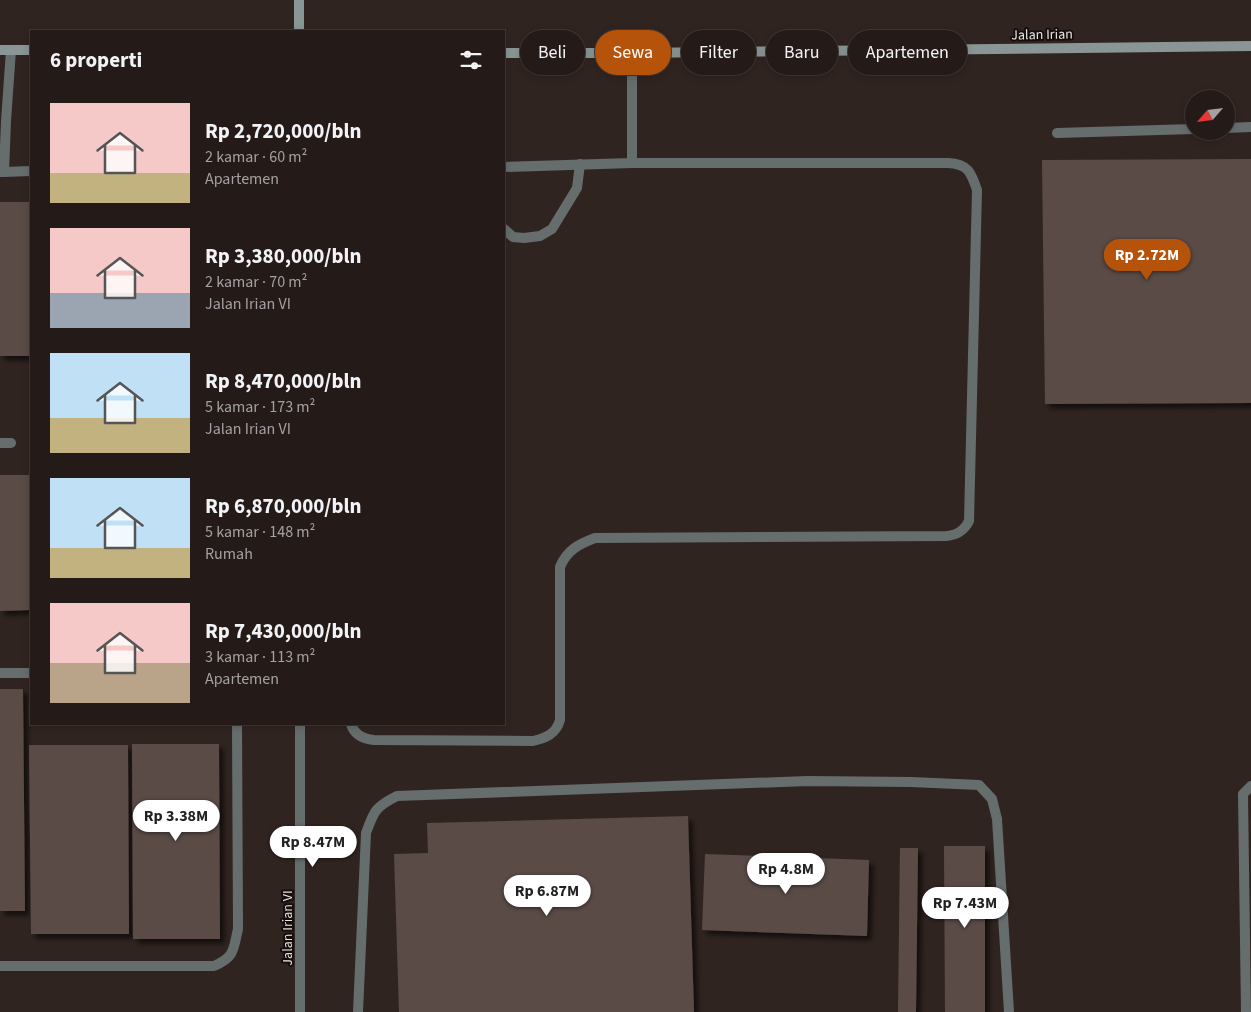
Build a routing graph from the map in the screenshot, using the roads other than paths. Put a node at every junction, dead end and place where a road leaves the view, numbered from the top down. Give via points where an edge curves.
1 (299, 0) edge
2 (299, 30) edge
3 (1251, 46) edge
4 (0, 50) edge
5 (11, 50) junction
6 (30, 50) edge
7 (505, 53) edge
8 (595, 53) edge
9 (671, 53) edge
10 (632, 75) edge
11 (1251, 127) edge
12 (1235, 128) edge
13 (1185, 129) edge
14 (1057, 134) dead end
15 (632, 163) junction
16 (580, 164) junction
17 (505, 167) edge
18 (30, 171) edge
19 (2, 172) edge
20 (505, 230) edge
21 (0, 672) edge
22 (30, 673) edge
23 (237, 725) edge
24 (300, 725) edge
25 (352, 725) edge
26 (1251, 786) edge
27 (0, 966) edge
28 (300, 1012) edge
29 (358, 1012) edge
30 (1009, 1012) edge
31 (1246, 1012) edge

1 - 2 street
3 - 9 street, Jalan Irian
4 - 5 street
5 - 6 street
5 - 19 street
7 - 8 street, Jalan Irian
10 - 15 street
11 - 12 street
13 - 14 street
15 - 16 street
15 - 25 street via 948,163 965,167 977,190 969,521 959,532 946,536 595,538 571,550 560,567 560,720 551,735 533,741 374,740 356,733
16 - 17 street
16 - 20 street via 577,188 552,229 540,236 524,238 513,237
18 - 19 street
21 - 22 street
23 - 27 street via 238,929 232,954 226,961 214,966
24 - 28 street, Jalan Irian VI
26 - 31 street via 1243,794
29 - 30 street via 366,833 374,811 397,796 866,781 979,785 992,800 1000,849

